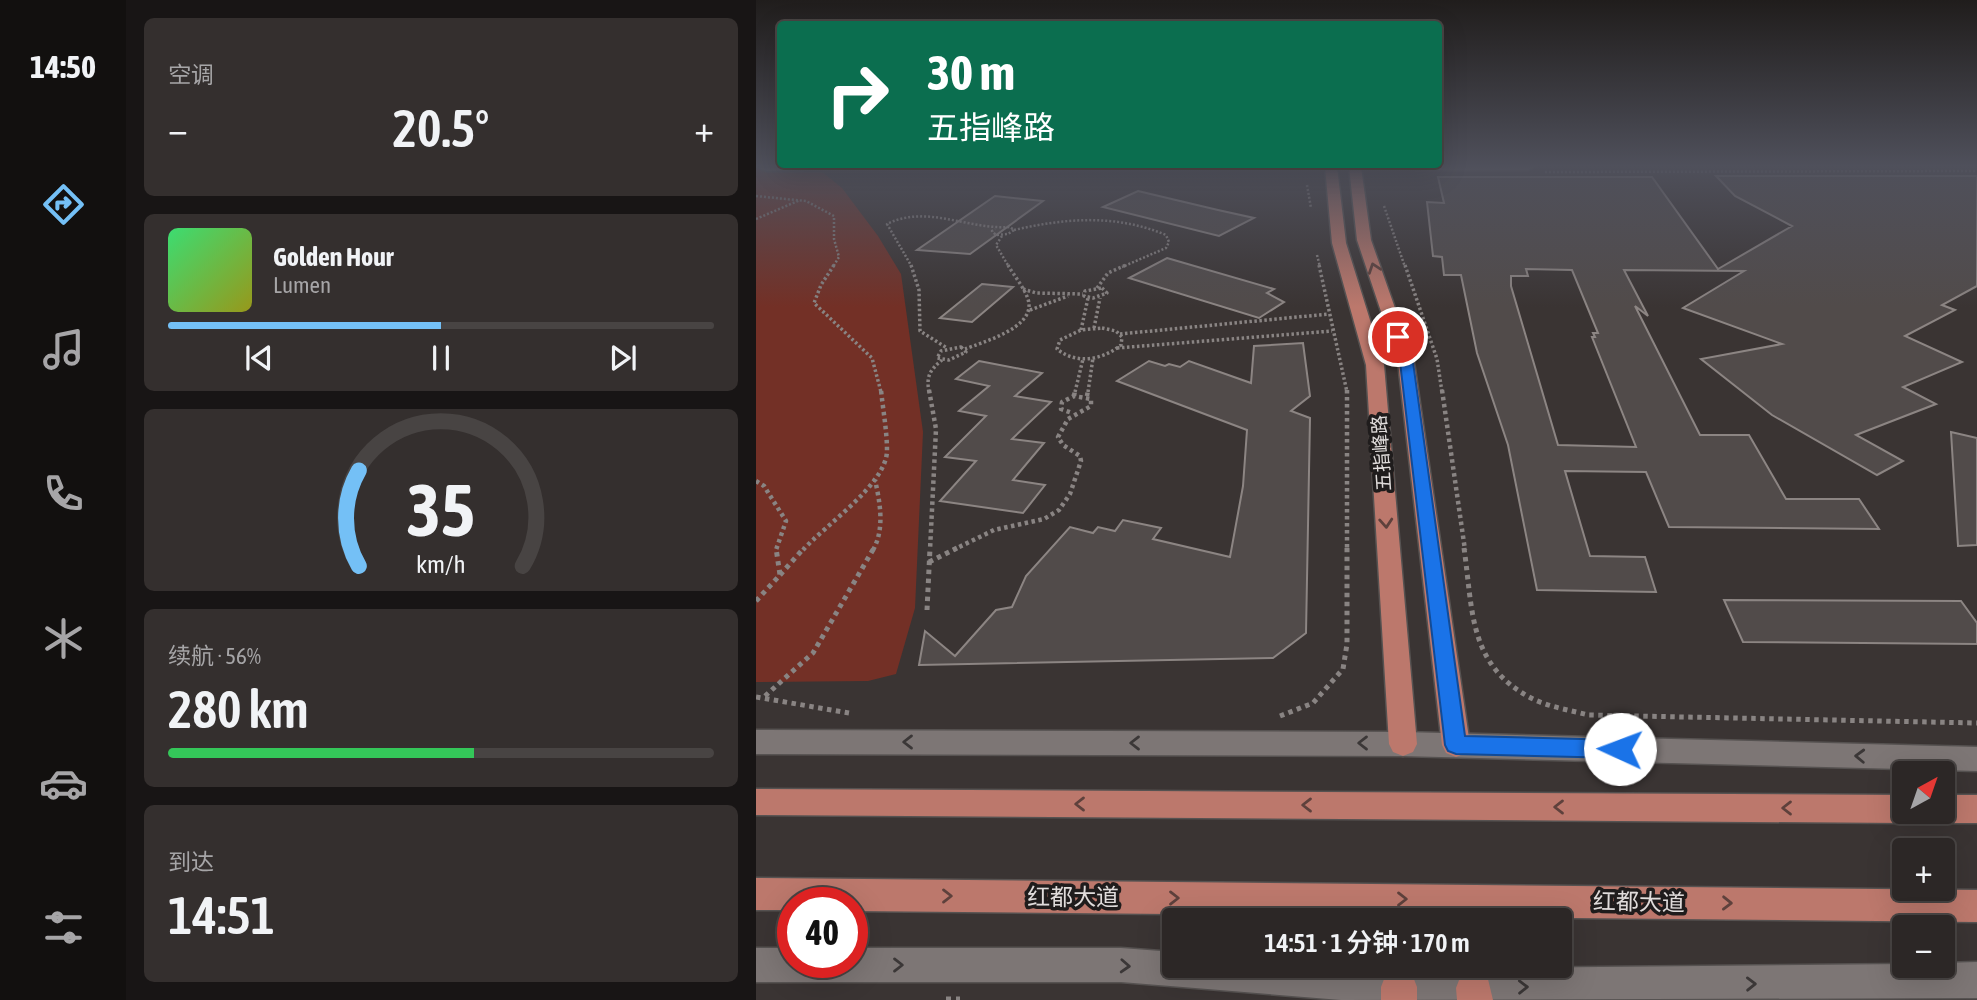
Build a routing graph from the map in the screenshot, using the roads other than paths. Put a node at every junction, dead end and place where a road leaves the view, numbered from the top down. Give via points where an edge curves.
1 (1336, 214) edge
2 (1361, 214) edge
3 (758, 742) edge
4 (1403, 744) junction
5 (1456, 745) junction
6 (1977, 759) edge
7 (756, 802) edge
8 (1892, 809) edge
9 (1955, 809) edge
10 (1977, 809) edge
11 (756, 894) edge
12 (1977, 906) edge
13 (756, 965) edge
14 (1977, 980) edge
15 (1399, 994) edge
16 (1475, 994) edge

1 -> 4 main road, 五指峰路 via 1339,243 1374,365
5 -> 2 main road, 五指峰路 via 1406,362 1364,240
4 -> 3 street
4 - 5 street
6 -> 5 street
8 -> 7 main road
9 - 10 main road
11 -> 12 main road, 红都大道
13 -> 15 street via 1121,965
16 -> 14 street
15 - 16 street

